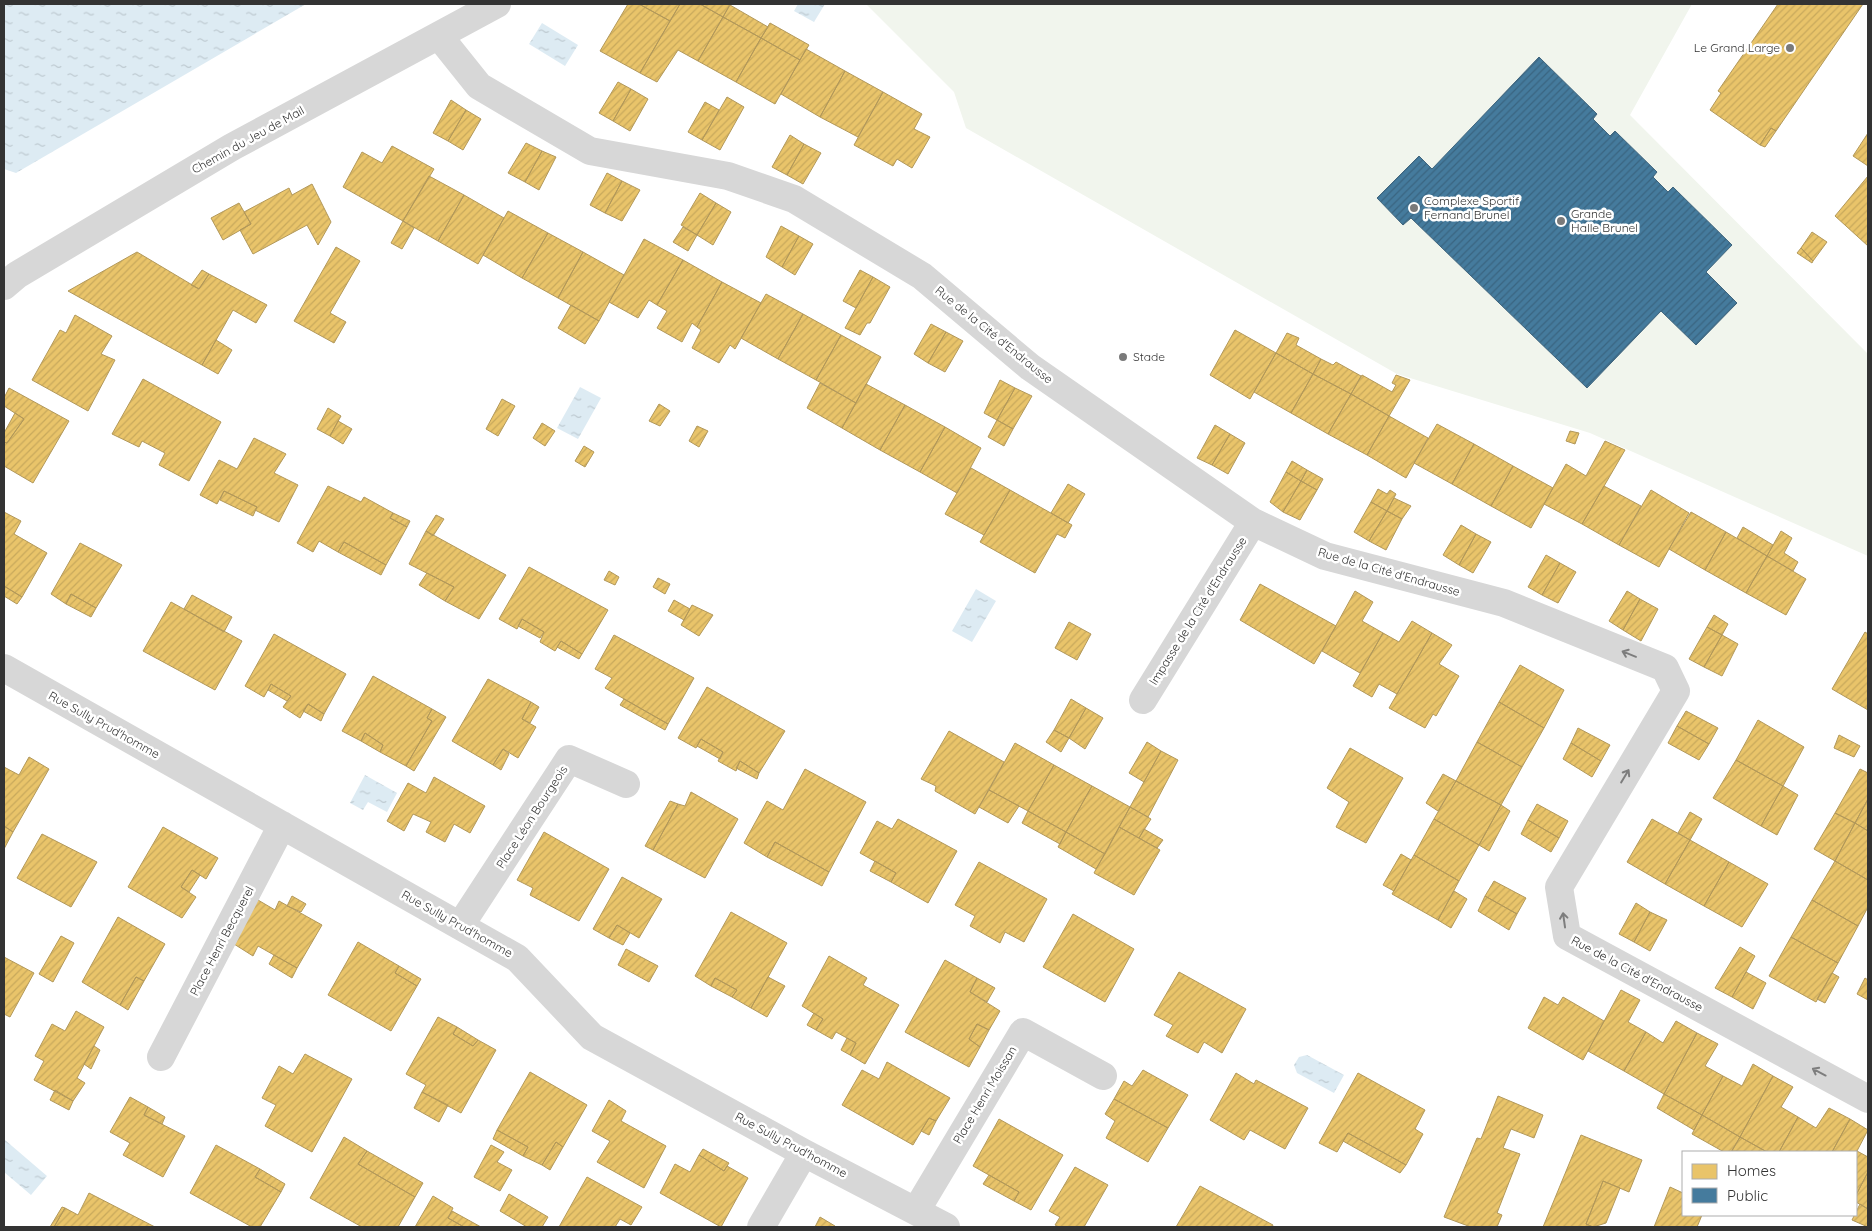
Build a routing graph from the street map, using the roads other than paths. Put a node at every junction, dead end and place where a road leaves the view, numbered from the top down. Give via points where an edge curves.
1 (497, 4) edge
2 (439, 36) junction
3 (4, 286) edge
4 (1253, 522) junction
5 (4, 668) edge
6 (1143, 700) dead end
7 (626, 784) dead end
8 (282, 825) junction
9 (460, 926) junction
10 (161, 1057) dead end
11 (1103, 1076) dead end
12 (1866, 1093) edge
13 (804, 1153) junction
14 (916, 1211) junction
15 (761, 1227) edge
16 (946, 1227) edge

1 - 2 street, Chemin du Jeu de Mail
2 - 3 street, Chemin du Jeu de Mail via 232,147
2 - 4 street, Rue de la Cité d'Endrausse via 479,86 590,151 728,176 794,199 922,276 1030,366
4 - 6 street, Impasse de la Cité d'Endrausse
12 -> 4 street, Rue de la Cité d'Endrausse via 1567,936 1559,887 1676,691 1665,668 1504,603 1325,556
5 - 8 street, Rue Sully Prud'homme
7 - 9 street, Place Léon Bourgeois via 570,759
8 - 9 street, Rue Sully Prud'homme
8 - 10 street, Place Henri Becquerel
9 - 13 street, Rue Sully Prud'homme via 517,958 592,1037
11 - 14 street, Place Henri Moissan via 1022,1032
13 - 14 street, Rue Sully Prud'homme
13 - 15 street
14 - 16 street, Rue Sully Prud'homme

